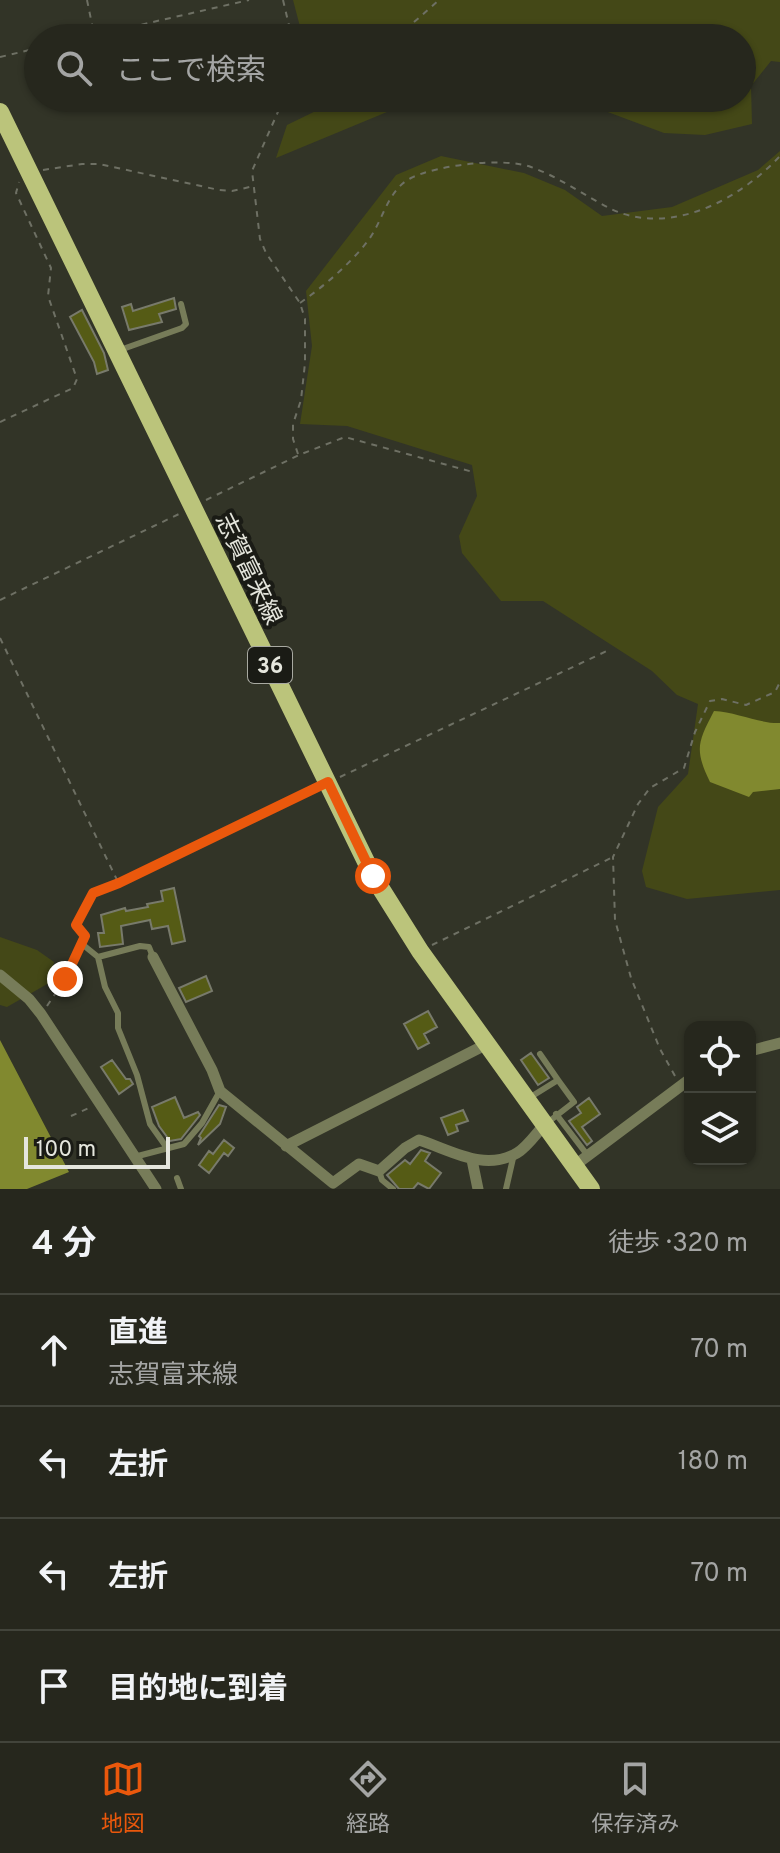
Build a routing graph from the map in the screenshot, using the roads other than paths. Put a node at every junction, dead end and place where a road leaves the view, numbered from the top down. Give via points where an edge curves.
1 (0, 112) edge
2 (181, 304) dead end
3 (118, 350) junction
4 (82, 944) road end
5 (98, 957) junction
6 (153, 957) joint
7 (0, 975) edge
8 (780, 1043) edge
9 (487, 1044) junction
10 (756, 1049) edge
11 (540, 1054) dead end
12 (558, 1080) junction
13 (684, 1082) edge
14 (220, 1091) junction
15 (526, 1099) junction
16 (550, 1120) junction
17 (286, 1146) junction
18 (167, 1148) junction
19 (514, 1154) junction
20 (134, 1157) junction
21 (580, 1159) junction
22 (472, 1160) junction
23 (379, 1171) junction
24 (177, 1178) dead end
25 (156, 1189) edge
26 (181, 1189) edge
27 (393, 1189) edge
28 (478, 1189) edge
29 (506, 1189) edge
30 (591, 1189) edge

1 - 3 main road, 志賀富来線 / 36
2 - 3 lane via 186,324 182,328
3 - 9 main road, 志賀富来線 / 36 via 373,876
4 - 5 lane
5 - 6 lane via 140,946 149,947
5 - 18 lane via 150,1124
6 - 14 street
7 - 20 street via 41,1014
8 - 10 street
9 - 15 main road, 志賀富来線 / 36
9 - 17 street
11 - 12 lane
12 - 15 lane
12 - 16 lane via 574,1102
13 - 21 street
14 - 17 street
14 - 18 lane via 184,1144
15 - 16 main road, 志賀富来線 / 36
16 - 19 street
16 - 21 main road, 志賀富来線 / 36
17 - 23 street via 333,1183 359,1164
18 - 20 lane
19 - 22 street
19 - 29 lane
20 - 25 street
21 - 30 main road, 志賀富来線 / 36
22 - 23 street via 419,1140
22 - 28 street
23 - 27 lane
24 - 26 lane

